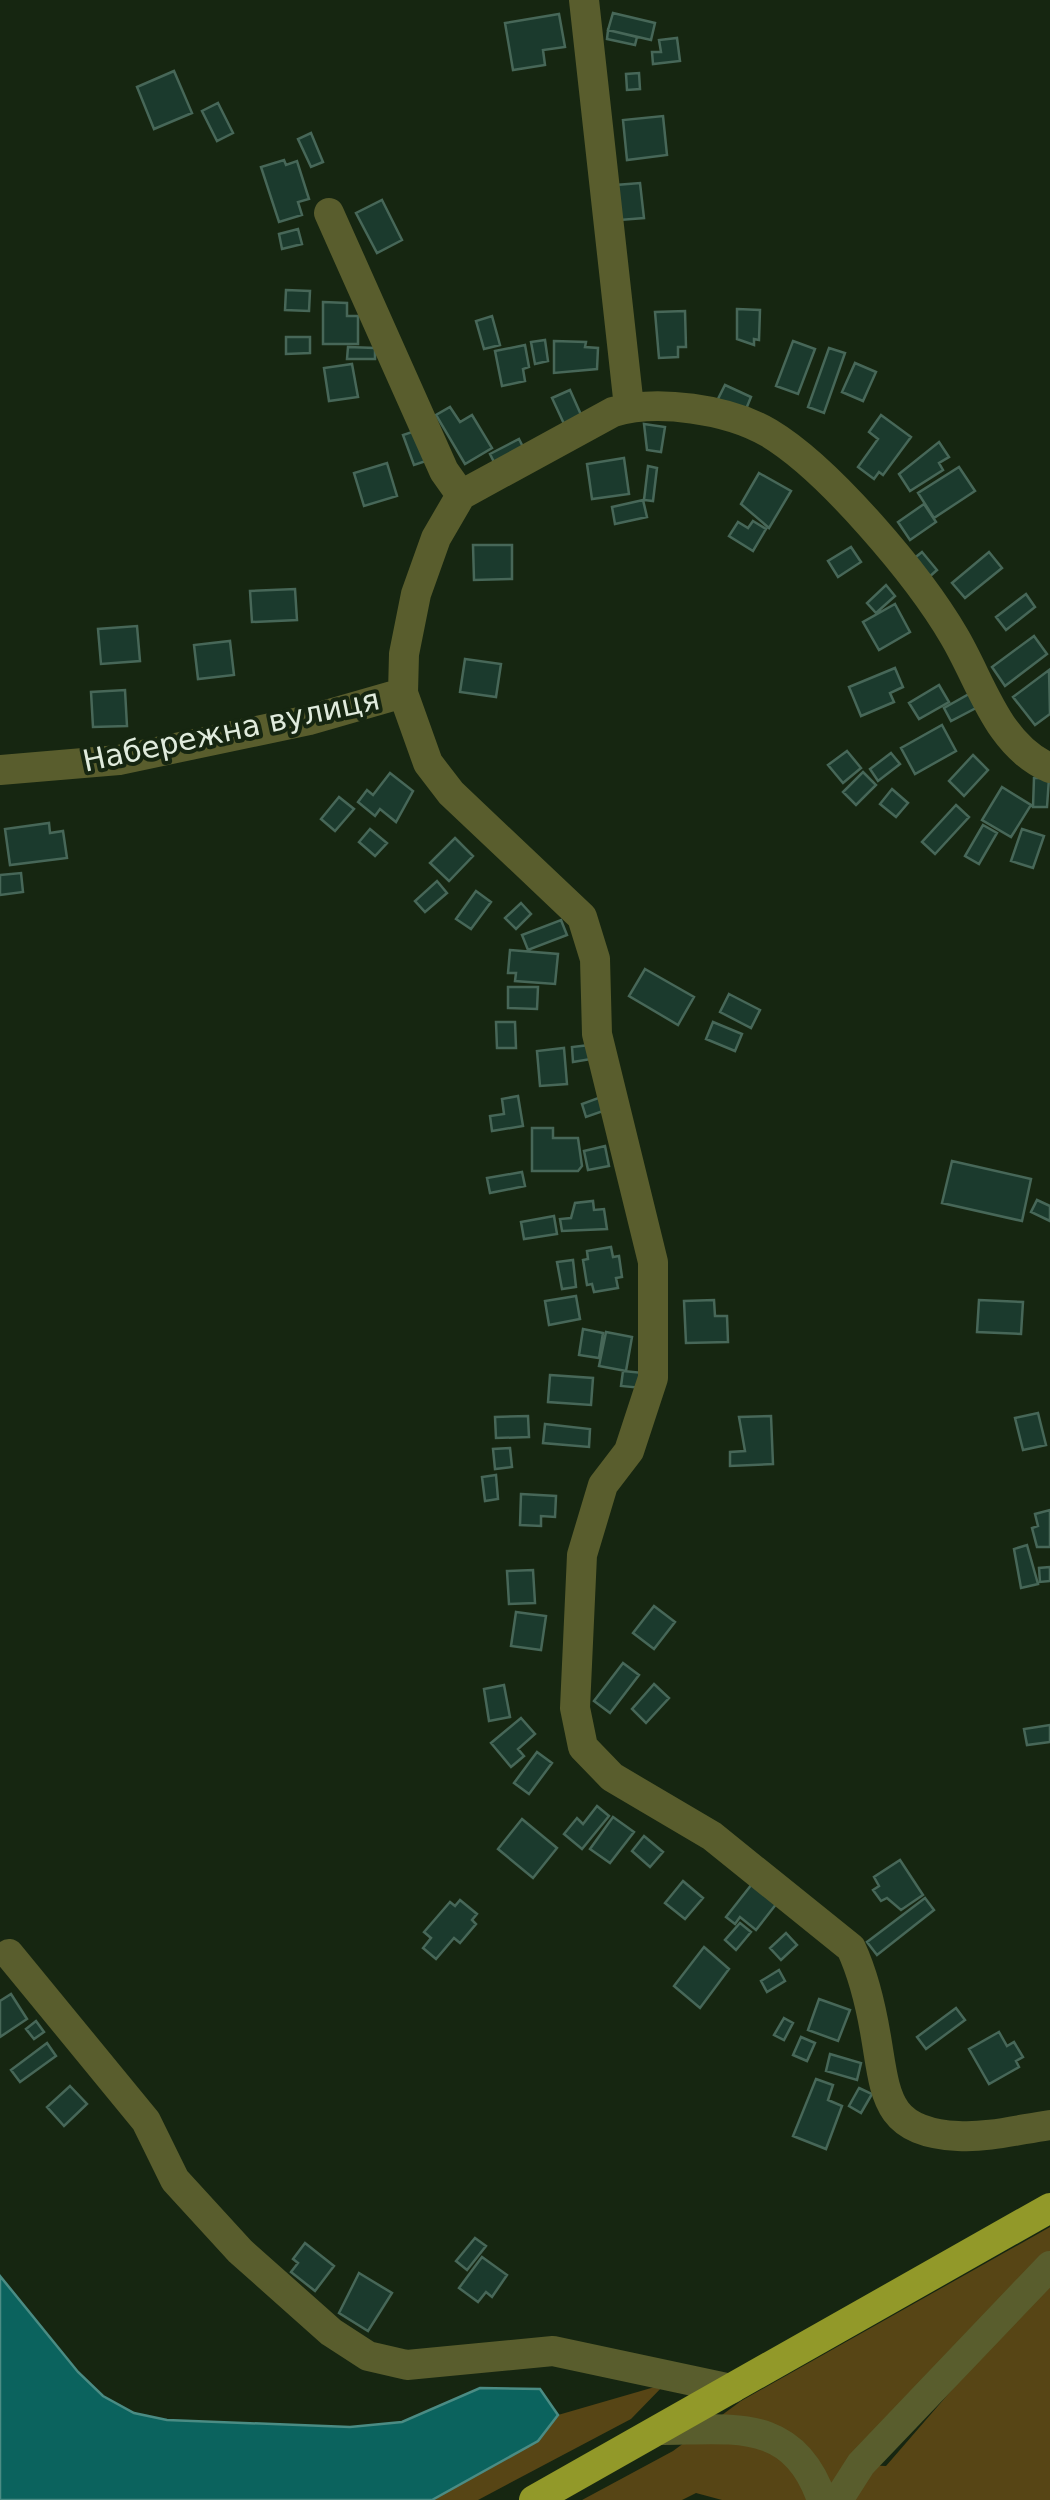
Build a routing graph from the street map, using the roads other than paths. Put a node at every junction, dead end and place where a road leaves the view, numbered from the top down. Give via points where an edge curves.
1 (584, 0) edge
2 (329, 213) dead end
3 (630, 407) junction
4 (461, 495) junction
5 (402, 693) junction
6 (1050, 768) edge
7 (0, 770) edge
8 (9, 1954) dead end
9 (1050, 2125) edge
10 (1050, 2208) edge
11 (1050, 2266) edge
12 (731, 2389) junction
13 (658, 2430) junction
14 (534, 2500) edge
15 (822, 2500) edge
16 (838, 2500) edge

1 - 3 street
2 - 4 street via 444,471
3 - 4 street via 573,431
3 - 6 street via 719,414 768,432 820,475 916,580 1012,743
4 - 5 street via 416,594
5 - 7 street, Набережна вулиця via 310,720 119,760
5 - 9 street via 428,763 450,793 582,916 595,960 597,1034 652,1262 654,1378 629,1450 602,1485 582,1555 575,1708 583,1747 612,1778 712,1836 851,1948 869,2005 883,2090 900,2117 924,2132 961,2137
8 - 12 street via 146,2121 175,2180 240,2251 368,2356 408,2365 553,2350
10 - 12 main road
11 - 16 street via 861,2464
12 - 13 main road
13 - 14 main road
13 - 15 street via 768,2434 801,2458

